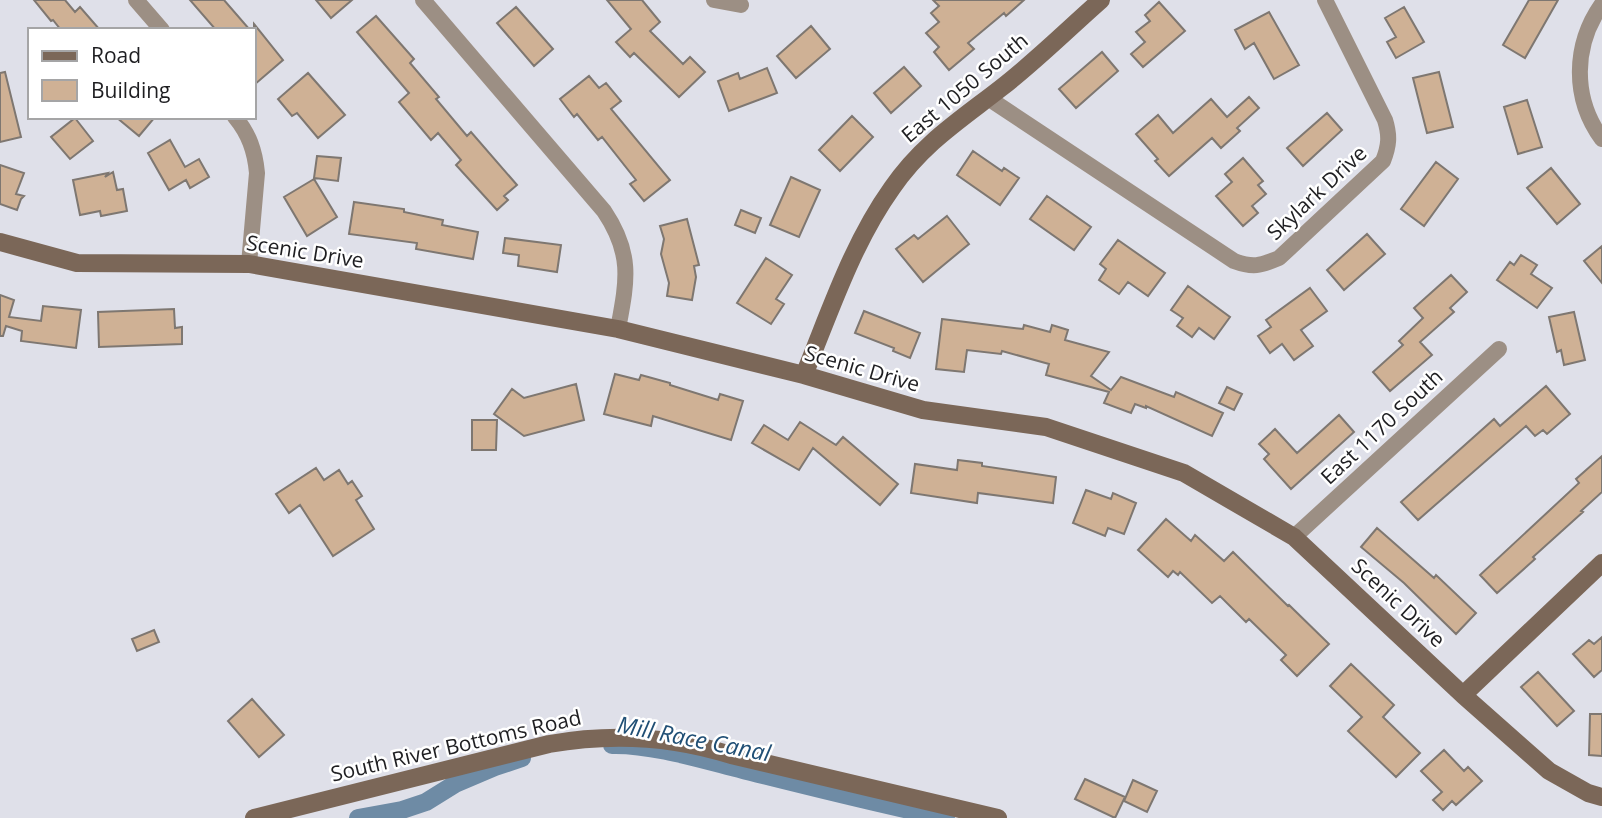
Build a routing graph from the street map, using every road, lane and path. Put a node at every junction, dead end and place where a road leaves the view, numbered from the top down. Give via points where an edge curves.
1 (136, 0) edge
2 (423, 0) edge
3 (714, 0) edge
4 (1101, 0) edge
5 (1325, 0) edge
6 (1602, 4) edge
7 (741, 5) dead end
8 (160, 28) edge
9 (988, 97) junction
10 (237, 119) edge
11 (1602, 139) edge
12 (0, 242) edge
13 (250, 264) junction
14 (618, 329) junction
15 (1499, 349) dead end
16 (804, 375) junction
17 (1294, 537) junction
18 (1602, 563) edge
19 (1463, 695) junction
20 (1602, 797) edge
21 (254, 818) edge
22 (998, 818) edge

1 - 8 street
2 - 14 street via 612,223 623,249 627,276
3 - 7 street
4 - 9 street, East 1050 South
5 - 9 street, Skylark Drive via 1385,120 1388,149 1383,161 1279,258 1261,265 1234,261
6 - 11 street via 1588,27 1579,71 1584,104
9 - 16 street, East 1050 South via 943,131 892,186 853,255
10 - 13 street via 256,159
12 - 13 street, Scenic Drive via 78,263
13 - 14 street, Scenic Drive
14 - 16 street, Scenic Drive
15 - 17 street, East 1170 South
16 - 17 street, Scenic Drive via 923,410 1046,427 1184,473
17 - 19 street, Scenic Drive
18 - 19 street
19 - 20 street, Scenic Drive via 1549,771
21 - 22 street, South River Bottoms Road via 550,744 596,737 643,737 712,749

